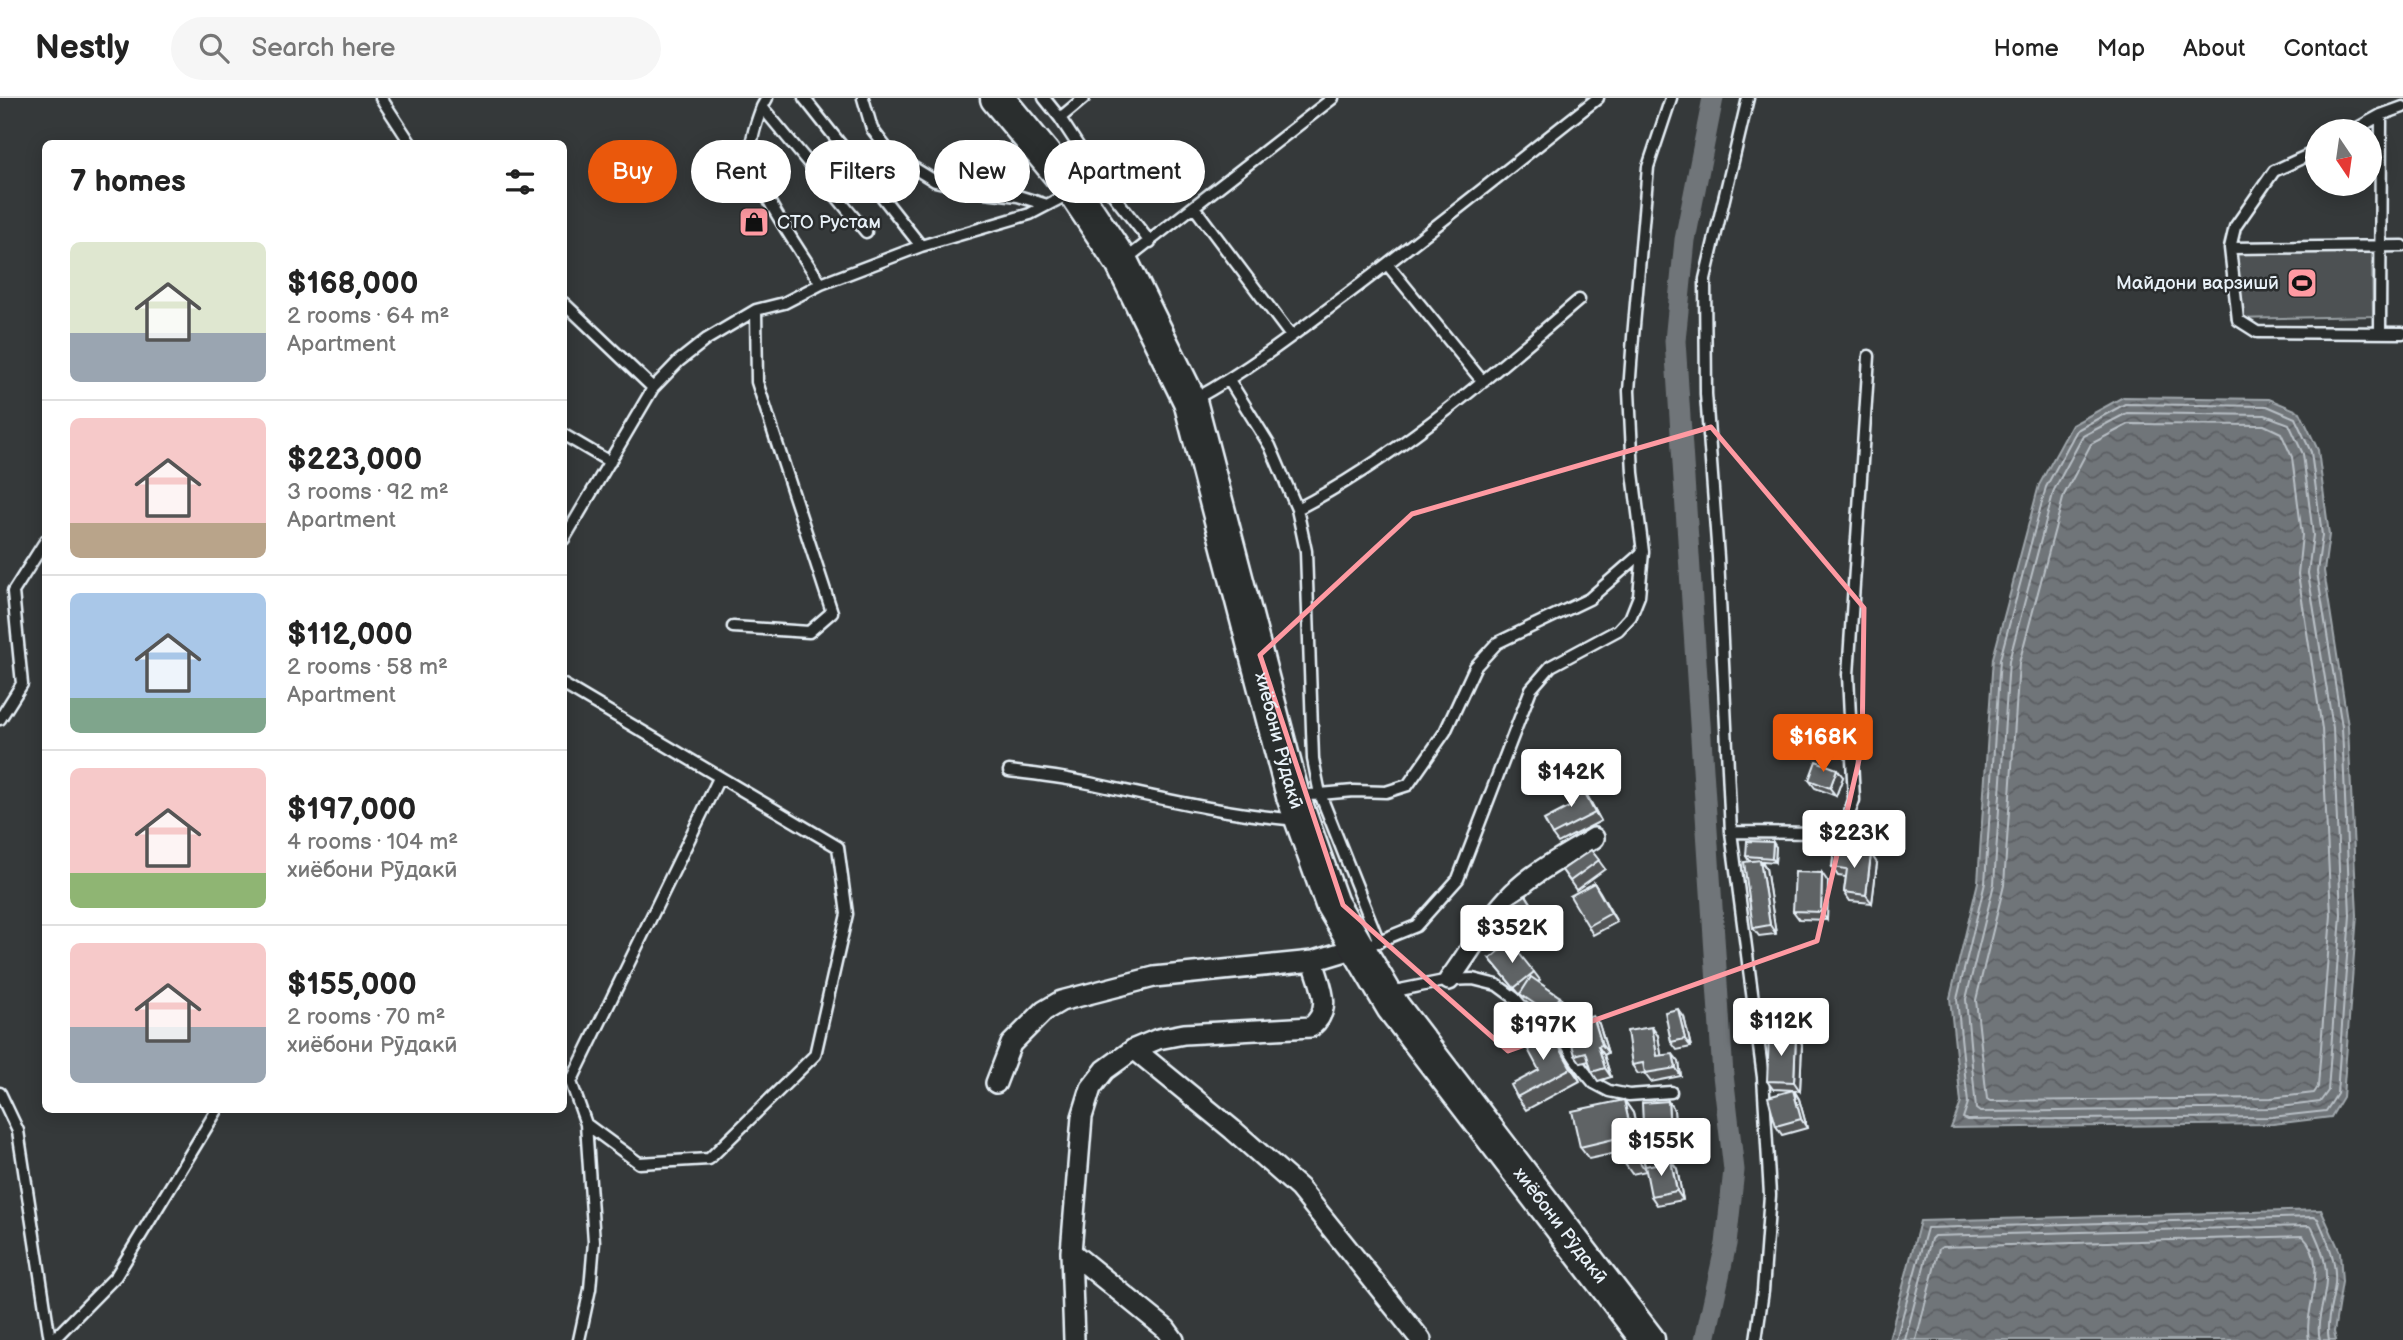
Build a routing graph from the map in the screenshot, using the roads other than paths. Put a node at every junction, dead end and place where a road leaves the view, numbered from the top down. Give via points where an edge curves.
1 (381, 98) edge
2 (804, 98) edge
3 (863, 98) edge
4 (997, 98) edge
5 (1044, 98) edge
6 (1084, 98) edge
7 (1334, 98) edge
8 (1598, 98) edge
9 (1671, 98) edge
10 (1748, 98) edge
11 (764, 102) edge
12 (2403, 107) edge
13 (2381, 115) junction
14 (1060, 118) junction
15 (2374, 119) edge
16 (408, 140) edge
17 (1064, 140) edge
18 (1044, 155) edge
19 (2305, 157) edge
20 (1044, 193) edge
21 (1050, 203) edge
22 (1082, 203) edge
23 (1092, 203) edge
24 (1194, 207) junction
25 (866, 232) dead end
26 (1150, 242) junction
27 (921, 246) junction
28 (2382, 246) junction
29 (2403, 246) edge
30 (2230, 248) junction
31 (1122, 263) junction
32 (1387, 264) junction
33 (821, 284) junction
34 (1579, 300) dead end
35 (567, 306) edge
36 (756, 310) junction
37 (2380, 333) junction
38 (2403, 333) edge
39 (1291, 336) junction
40 (1869, 356) dead end
41 (1229, 380) junction
42 (1483, 382) junction
43 (653, 388) junction
44 (1190, 401) junction
45 (567, 437) edge
46 (610, 462) junction
47 (1297, 509) junction
48 (567, 534) edge
49 (42, 546) edge
50 (1643, 552) junction
51 (733, 627) dead end
52 (567, 687) edge
53 (0, 719) edge
54 (1009, 771) dead end
55 (719, 778) junction
56 (1305, 804) junction
57 (1731, 832) junction
58 (1594, 838) dead end
59 (1367, 945) junction
60 (1313, 961) junction
61 (1449, 981) junction
62 (1383, 993) junction
63 (1134, 1049) junction
64 (996, 1083) dead end
65 (1671, 1092) dead end
66 (0, 1093) edge
67 (216, 1113) edge
68 (586, 1124) junction
69 (1071, 1252) junction
70 (51, 1340) edge
71 (579, 1340) edge
72 (1074, 1340) edge
73 (1174, 1340) edge
74 (1421, 1340) edge
75 (1648, 1340) edge
76 (1756, 1340) edge

1 - 16 lane
2 - 27 lane
3 - 20 lane via 872,129 891,154 935,181 1018,196
4 - 18 highway, хиёбони Рӯдакӣ
5 - 14 lane
6 - 14 lane
7 - 24 lane
8 - 32 lane
9 - 50 lane via 1648,167 1629,391
10 - 57 lane via 1704,279 1706,394
11 - 25 lane
11 - 33 lane via 751,151 752,166
12 - 13 lane
13 - 15 lane
13 - 28 lane
14 - 17 lane
19 - 30 lane via 2274,171 2235,227
21 - 27 lane via 1030,214
22 - 31 highway, хиёбони Рӯдакӣ
23 - 26 lane
24 - 26 lane
24 - 39 lane
26 - 31 lane
27 - 33 lane
28 - 29 lane
28 - 30 lane
28 - 37 lane
30 - 37 lane via 2238,320 2257,332
31 - 44 highway, хиёбони Рӯдакӣ
32 - 39 lane
32 - 42 lane
33 - 36 lane via 784,303
34 - 42 lane
35 - 43 lane
36 - 43 lane via 698,346
36 - 51 lane via 757,382 832,612 809,632
37 - 38 lane
39 - 41 lane
40 - 57 lane via 1848,675 1854,800 1850,817 1844,828 1833,833
41 - 44 lane
41 - 47 lane via 1270,446
42 - 47 lane via 1336,488
43 - 46 lane
44 - 56 highway, хиёбони Рӯдакӣ
45 - 46 lane
46 - 48 lane
47 - 56 lane via 1306,551 1312,759
49 - 53 lane via 13,592 22,684
50 - 56 lane via 1589,600 1497,643 1475,667 1445,732 1408,785
50 - 59 lane via 1639,596 1631,615 1618,630 1551,666 1531,689 1458,879 1416,926
52 - 55 lane
54 - 56 lane via 1249,816
55 - 68 lane via 571,1082
55 - 68 lane via 838,847 847,914 815,1055 709,1159 639,1163
56 - 59 highway, хиёбони Рӯдакӣ via 1332,904
57 - 76 lane via 1763,1077 1770,1195
58 - 61 street via 1514,892
59 - 60 street
59 - 62 highway, хиёбони Рӯдакӣ
60 - 63 street via 1325,1006 1311,1027 1184,1034
60 - 64 street via 1154,978 1061,1001 1044,1011 1011,1044
61 - 62 lane
61 - 65 lane via 1473,979 1497,985 1553,1026 1588,1077 1609,1091 1629,1096
62 - 75 highway, хиёбони Рӯдакӣ
63 - 69 street via 1105,1070 1091,1088 1082,1117
63 - 74 street via 1299,1188
66 - 70 lane via 18,1131
67 - 70 lane via 116,1276
68 - 71 lane via 594,1242
69 - 72 street
69 - 73 street

